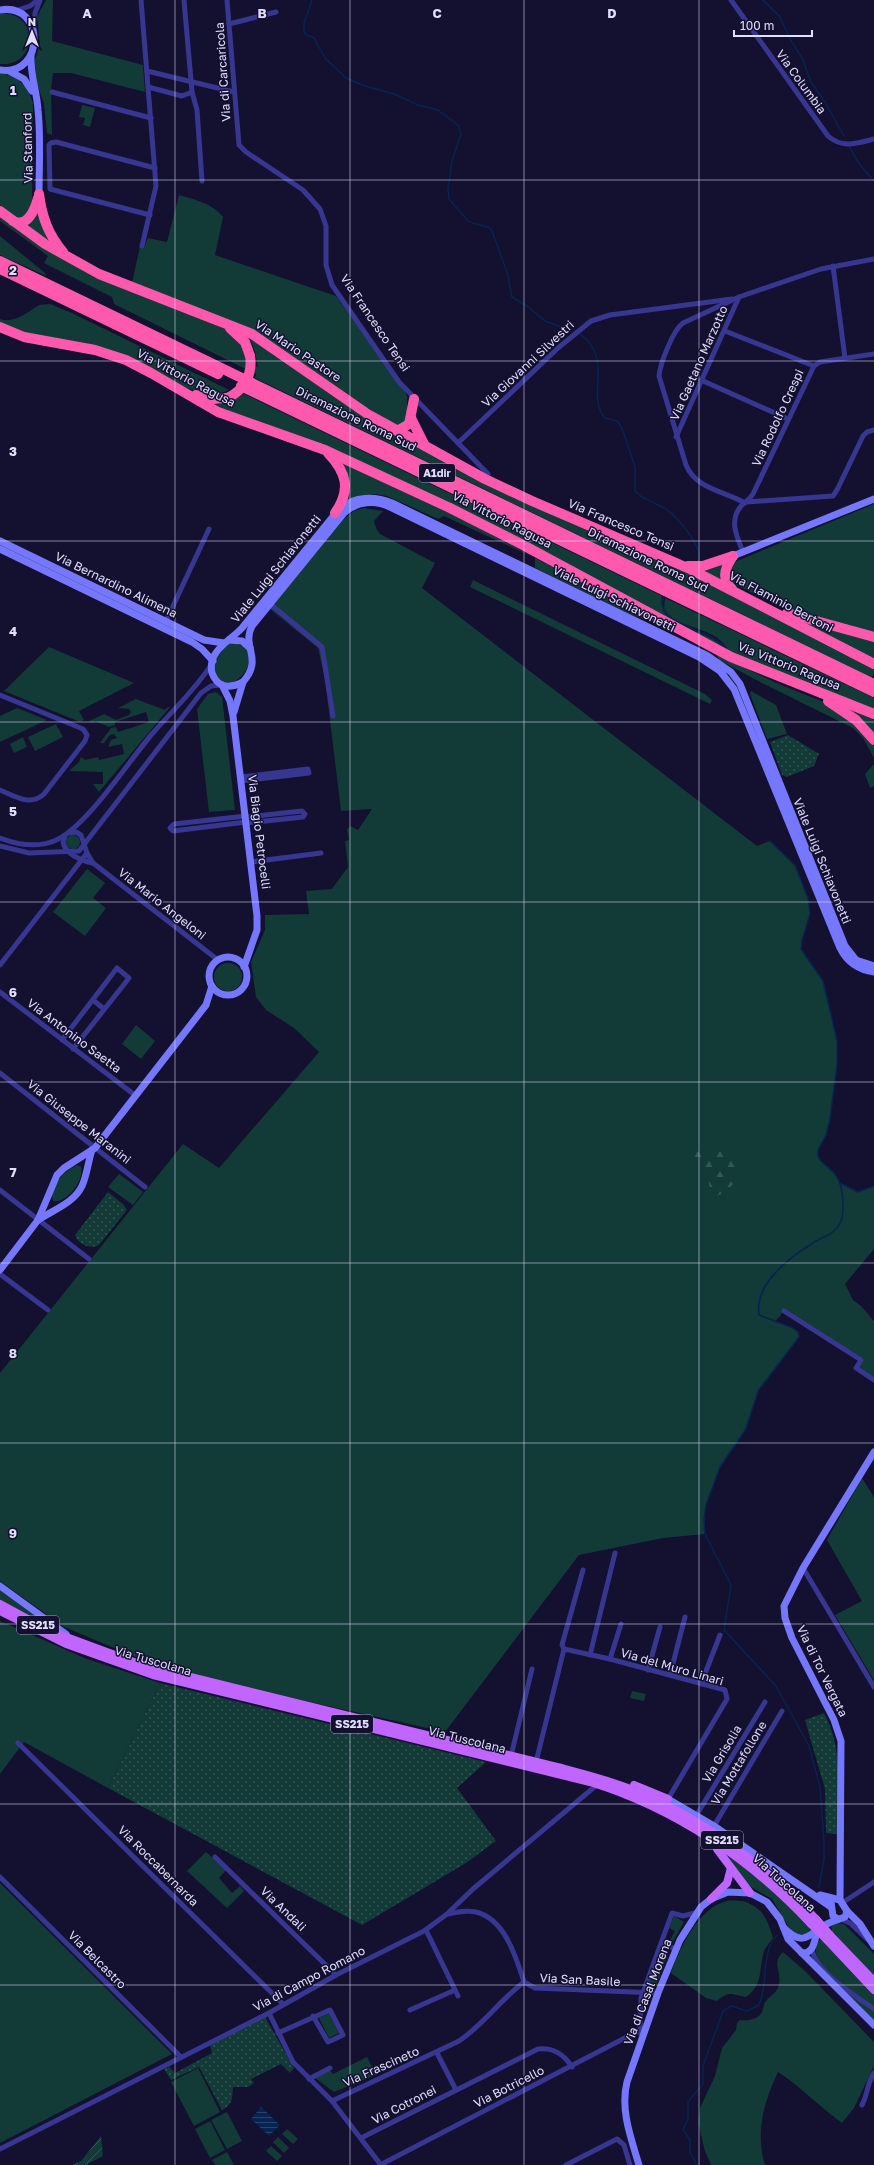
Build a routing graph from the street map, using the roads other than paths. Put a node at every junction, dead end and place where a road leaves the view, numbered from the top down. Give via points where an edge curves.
1 (38, 0) edge
2 (141, 0) edge
3 (184, 0) edge
4 (227, 0) edge
5 (731, 0) edge
6 (0, 5) edge
7 (0, 10) edge
8 (12, 10) junction
9 (276, 12) dead end
10 (229, 24) junction
11 (34, 32) junction
12 (31, 56) junction
13 (0, 70) edge
14 (9, 70) junction
15 (147, 72) junction
16 (191, 82) junction
17 (148, 87) junction
18 (52, 92) dead end
19 (192, 92) junction
20 (234, 92) junction
21 (37, 102) junction
22 (151, 118) junction
23 (874, 139) edge
24 (239, 144) joint
25 (155, 168) junction
26 (202, 181) dead end
27 (40, 194) junction
28 (4, 214) edge
29 (150, 215) junction
30 (142, 246) dead end
31 (874, 259) edge
32 (0, 261) edge
33 (76, 262) junction
34 (833, 266) junction
35 (0, 269) edge
36 (739, 298) junction
37 (213, 318) junction
38 (0, 327) edge
39 (725, 331) junction
40 (874, 354) edge
41 (845, 358) junction
42 (814, 366) junction
43 (702, 380) junction
44 (175, 387) junction
45 (414, 399) junction
46 (411, 418) junction
47 (788, 419) junction
48 (874, 430) edge
49 (397, 431) junction
50 (676, 437) junction
51 (458, 443) junction
52 (427, 448) junction
53 (325, 450) junction
54 (488, 474) dead end
55 (512, 492) joint
56 (874, 499) edge
57 (745, 502) junction
58 (335, 514) junction
59 (208, 529) dead end
60 (0, 541) edge
61 (0, 549) edge
62 (743, 552) junction
63 (733, 556) junction
64 (677, 563) junction
65 (735, 592) junction
66 (747, 598) junction
67 (269, 603) junction
68 (166, 621) junction
69 (874, 637) edge
70 (225, 642) junction
71 (250, 648) junction
72 (212, 663) junction
73 (874, 664) edge
74 (724, 675) junction
75 (243, 682) junction
76 (740, 684) junction
77 (874, 684) edge
78 (222, 685) junction
79 (804, 687) junction
80 (874, 692) edge
81 (0, 695) edge
82 (874, 714) edge
83 (233, 716) junction
84 (333, 716) dead end
85 (874, 740) edge
86 (291, 773) dead end
87 (241, 779) junction
88 (0, 790) edge
89 (246, 820) junction
90 (67, 834) junction
91 (0, 838) edge
92 (84, 842) junction
93 (0, 846) edge
94 (71, 852) junction
95 (87, 853) junction
96 (320, 853) dead end
97 (82, 859) junction
98 (251, 862) junction
99 (93, 863) junction
100 (249, 949) junction
101 (233, 959) junction
102 (218, 960) junction
103 (0, 965) edge
104 (874, 966) edge
105 (244, 967) junction
106 (874, 972) edge
107 (212, 986) junction
108 (0, 992) edge
109 (223, 995) junction
110 (93, 1000) junction
111 (206, 1005) junction
112 (104, 1009) junction
113 (62, 1040) junction
114 (73, 1049) junction
115 (0, 1073) edge
116 (136, 1096) junction
117 (94, 1149) junction
118 (75, 1161) junction
119 (86, 1170) junction
120 (145, 1187) dead end
121 (0, 1190) edge
122 (46, 1198) junction
123 (56, 1209) junction
124 (38, 1220) junction
125 (89, 1259) dead end
126 (0, 1270) edge
127 (0, 1274) edge
128 (48, 1310) dead end
129 (784, 1311) dead end
130 (874, 1380) edge
131 (874, 1452) edge
132 (615, 1552) dead end
133 (803, 1568) junction
134 (584, 1570) dead end
135 (0, 1586) edge
136 (0, 1604) edge
137 (0, 1611) edge
138 (685, 1617) dead end
139 (621, 1624) dead end
140 (660, 1627) dead end
141 (720, 1635) dead end
142 (78, 1642) junction
143 (564, 1649) junction
144 (590, 1655) junction
145 (610, 1659) junction
146 (532, 1669) dead end
147 (648, 1670) junction
148 (670, 1675) junction
149 (701, 1684) junction
150 (874, 1687) edge
151 (765, 1702) dead end
152 (782, 1711) dead end
153 (18, 1743) dead end
154 (511, 1756) junction
155 (536, 1762) junction
156 (614, 1783) junction
157 (598, 1784) junction
158 (668, 1799) junction
159 (696, 1816) junction
160 (714, 1826) junction
161 (704, 1835) junction
162 (215, 1856) dead end
163 (731, 1868) junction
164 (0, 1878) edge
165 (874, 1882) edge
166 (809, 1890) junction
167 (750, 1893) junction
168 (711, 1899) junction
169 (838, 1900) junction
170 (832, 1909) junction
171 (847, 1911) junction
172 (695, 1913) junction
173 (447, 1914) junction
174 (839, 1919) junction
175 (813, 1922) junction
176 (783, 1926) junction
177 (821, 1929) junction
178 (426, 1930) junction
179 (804, 1938) junction
180 (828, 1938) junction
181 (662, 1944) junction
182 (873, 1945) edge
183 (812, 1946) junction
184 (675, 1950) junction
185 (800, 1951) junction
186 (336, 1975) junction
187 (524, 1982) junction
188 (874, 1982) edge
189 (455, 1990) junction
190 (874, 1990) edge
191 (643, 1993) junction
192 (658, 1993) junction
193 (458, 1996) dead end
194 (283, 2004) junction
195 (874, 2009) edge
196 (410, 2010) dead end
197 (268, 2013) junction
198 (313, 2016) junction
199 (874, 2025) edge
200 (643, 2032) junction
201 (278, 2033) junction
202 (437, 2052) junction
203 (180, 2056) junction
204 (572, 2066) junction
205 (330, 2068) dead end
206 (874, 2072) edge
207 (308, 2079) junction
208 (456, 2090) junction
209 (332, 2101) junction
210 (862, 2105) dead end
211 (361, 2138) junction
212 (0, 2149) edge
213 (381, 2165) edge
214 (566, 2165) edge
215 (630, 2165) edge
216 (639, 2165) edge

1 - 8 street via 30,6
1 - 11 street
2 - 15 street
3 - 16 street
4 - 10 street, Via di Carcaricola
5 - 23 street, Via Columbia via 828,136 845,144
6 - 8 street
7 - 8 street
8 - 11 street via 27,18
9 - 10 street
10 - 20 street, Via di Carcaricola
11 - 12 street, Via Stanford
12 - 14 street
12 - 21 street, Via Stanford via 31,77 36,89
13 - 14 street
14 - 21 street, Via Stanford via 26,81
15 - 16 street
15 - 17 street
16 - 19 street
16 - 20 street
17 - 19 street via 182,96
17 - 22 street
18 - 22 street
19 - 26 street via 197,110
20 - 24 street, Via di Carcaricola
21 - 27 street, Via Stanford
22 - 25 street
24 - 45 street, Via Francesco Tensi via 244,151 303,190 320,209 326,226 326,265 331,282 379,355
25 - 29 street via 156,190
25 - 29 street via 56,142 50,144 50,189
27 - 28 highway via 29,218 17,222
27 - 33 highway via 43,217 50,234
28 - 33 highway, Via Mario Pastore
29 - 30 street
31 - 34 street
32 - 77 highway, Diramazione Roma Sud / A1dir
33 - 37 highway, Via Mario Pastore via 131,288
34 - 36 street
34 - 41 street
35 - 80 highway, Diramazione Roma Sud / A1dir
36 - 39 street, Via Gaetano Marzotto
36 - 50 street via 683,323 676,330 659,376
36 - 51 street, Via Giovanni Silvestri via 604,316 586,324
37 - 44 highway, bridge via 240,336 247,346 250,356 247,379 238,391 227,398 207,399
37 - 49 highway, Via Mario Pastore via 257,337 348,401
38 - 44 highway, Via Vittorio Ragusa via 24,337 113,355 143,368
39 - 42 street
39 - 43 street, Via Gaetano Marzotto
40 - 41 street, Via Rodolfo Crespi
41 - 42 street, Via Rodolfo Crespi via 820,362
42 - 47 street, Via Rodolfo Crespi
43 - 47 street
43 - 50 street, Via Gaetano Marzotto
44 - 53 highway, Via Vittorio Ragusa via 223,414
45 - 46 highway
45 - 51 street, Via Francesco Tensi
46 - 49 highway via 408,426
46 - 52 highway
47 - 57 street, Via Rodolfo Crespi via 753,494
48 - 57 street via 865,433 833,496
49 - 52 highway, Via Mario Pastore
50 - 57 street via 694,479
51 - 54 street, Via Francesco Tensi
52 - 55 highway, Via Mario Pastore
53 - 58 highway via 338,464 344,481 342,502
53 - 79 highway, Via Vittorio Ragusa via 523,545 701,643 752,667
55 - 64 highway, Via Francesco Tensi
56 - 62 street
57 - 62 street, Via Rodolfo Crespi via 738,511 734,526
58 - 70 street, Viale Luigi Schiavonetti via 242,628
58 - 76 street, Viale Luigi Schiavonetti via 355,500 373,498 389,502 708,656 731,672
59 - 68 street
60 - 68 street, Via Bernardino Alimena
61 - 72 street, Via Bernardino Alimena via 192,642 202,648
62 - 63 street
63 - 64 highway via 700,567
63 - 65 highway via 725,573 727,583
64 - 65 highway, Via Flaminio Bertoni
65 - 66 highway, Via Flaminio Bertoni
66 - 69 highway via 793,616
66 - 73 highway, Via Flaminio Bertoni
67 - 71 street, Viale Luigi Schiavonetti via 250,630
67 - 74 street, Viale Luigi Schiavonetti via 345,512 359,505 377,503 390,507 699,657
67 - 84 street via 322,647
68 - 70 street, Via Bernardino Alimena via 207,641
70 - 71 street, Viale Luigi Schiavonetti via 240,641
70 - 72 street, Viale Luigi Schiavonetti
71 - 75 street, Viale Luigi Schiavonetti via 253,656 252,666
72 - 78 street via 214,677
72 - 90 street, Viale Luigi Schiavonetti via 201,680 149,738 84,819
74 - 76 street
74 - 106 street, Viale Luigi Schiavonetti via 734,689 841,951 856,966
75 - 78 street via 233,686
75 - 83 street, Via Biagio Petrocelli via 236,698
76 - 104 street, Viale Luigi Schiavonetti via 845,946 856,960
78 - 83 street, Via Biagio Petrocelli via 230,701
78 - 92 street via 210,686 201,693
79 - 82 highway, Via Vittorio Ragusa
79 - 85 highway via 848,713
81 - 88 street via 83,729 88,734 53,782 37,799 27,801
83 - 87 street, Via Biagio Petrocelli
86 - 87 street
87 - 89 street, Via Biagio Petrocelli
89 - 89 street via 303,817 305,814 302,811
89 - 89 street via 174,824 170,828 173,831
89 - 98 street, Via Biagio Petrocelli
90 - 91 street, Viale Luigi Schiavonetti via 52,842 35,844
90 - 92 street via 79,833
90 - 94 street via 63,845
92 - 94 street via 81,850
92 - 95 street, Via Mario Angeloni
93 - 94 street via 26,853
94 - 97 street, Via Mario Angeloni
95 - 97 street
95 - 99 street, Via Mario Angeloni
96 - 98 street
97 - 99 street, Via Mario Angeloni
97 - 103 street
98 - 100 street, Via Biagio Petrocelli via 258,922
99 - 102 street, Via Mario Angeloni
100 - 101 street
100 - 105 street, Via Biagio Petrocelli
101 - 102 street
101 - 105 street
102 - 107 street via 210,971
105 - 109 street via 246,977 243,988 234,994
107 - 109 street
107 - 111 street
108 - 113 street, Via Antonino Saetta
109 - 111 street
110 - 112 street
110 - 112 street via 117,968 129,978
110 - 113 street
111 - 116 street
112 - 114 street
113 - 114 street, Via Antonino Saetta
114 - 116 street, Via Antonino Saetta
115 - 117 street, Via Giuseppe Maranini
116 - 117 street
117 - 118 street
117 - 119 street
117 - 120 street, Via Giuseppe Maranini
118 - 119 street via 84,1163
118 - 122 street via 57,1175
119 - 123 street via 83,1184 77,1194
121 - 124 street
122 - 123 street via 49,1206
122 - 124 street
123 - 124 street
124 - 125 street
124 - 126 street
127 - 128 street
129 - 130 street via 860,1360 856,1368
131 - 133 street, Via di Tor Vergata
132 - 144 street
133 - 150 street
133 - 169 street, Via di Tor Vergata via 785,1601 784,1614 792,1638 834,1720 841,1742
134 - 143 street via 562,1645
135 - 142 street, Via Tuscolana via 45,1621
136 - 142 main road, Via Tuscolana / SS215 via 36,1624
137 - 157 main road, Via Tuscolana / SS215 via 58,1641 153,1675
138 - 148 street
139 - 145 street, Via del Muro Linari
140 - 147 street
141 - 149 street
142 - 154 main road, Via Tuscolana / SS215 via 122,1659 180,1676
143 - 144 street, Via del Muro Linari
143 - 155 street
144 - 145 street, Via del Muro Linari
145 - 147 street, Via del Muro Linari
146 - 154 street
147 - 148 street, Via del Muro Linari
148 - 149 street, Via del Muro Linari
149 - 158 street, Via del Muro Linari via 725,1690 727,1699
151 - 159 street, Via Grisolia
152 - 160 street, Via Mottafollone
153 - 194 street, Via Roccabernarda
154 - 155 main road, Via Tuscolana / SS215
155 - 156 main road, Via Tuscolana / SS215
156 - 158 main road via 636,1786
156 - 175 main road, Via Tuscolana / SS215 via 669,1807 717,1837 770,1876
157 - 161 main road, Via Tuscolana / SS215 via 642,1801
157 - 173 street, Via di Campo Romano
158 - 159 street, Via Tuscolana
159 - 160 street, Via Tuscolana
160 - 166 street, Via Tuscolana
161 - 163 main road via 724,1855
161 - 175 main road, Via Tuscolana / SS215 via 767,1881
162 - 186 street, Via Andali
163 - 167 main road
163 - 168 main road via 727,1883
164 - 203 street, Via Belcastro
165 - 169 street
166 - 169 street
166 - 170 street, Via Tuscolana
167 - 168 street, Via di Casal Morena via 730,1892
167 - 176 street, Via di Casal Morena via 770,1904
168 - 172 street, Via di Casal Morena
169 - 170 street via 831,1902
169 - 171 street
170 - 174 street, Via Tuscolana via 834,1916
170 - 177 street
171 - 174 street via 846,1915
171 - 182 street via 860,1924
172 - 181 street via 682,1916 672,1913
172 - 184 street, Via di Casal Morena
173 - 178 street, Via di Campo Romano
173 - 187 street, Via San Basile via 477,1912 490,1920 505,1934
174 - 177 street
174 - 182 street via 850,1923
175 - 180 main road, Via Tuscolana / SS215, bridge
176 - 179 street, Via di Casal Morena via 793,1936
176 - 185 street, Via di Casal Morena via 787,1938
177 - 179 street
177 - 183 street
178 - 186 street, Via di Campo Romano
178 - 189 street
179 - 183 street via 811,1941
179 - 185 street via 798,1942
180 - 188 main road, Via Tuscolana / SS215
180 - 190 main road, Via Tuscolana / SS215
181 - 184 street
181 - 191 street
183 - 185 street via 809,1952
183 - 195 street via 815,1958 828,1975
184 - 192 street, Via di Casal Morena
185 - 199 street
186 - 194 street, Via di Campo Romano
187 - 191 street, Via San Basile via 535,1988
187 - 202 street, Via Frascineto via 509,1993 465,2037
189 - 193 street
189 - 196 street
191 - 192 street, Via San Basile
191 - 200 street via 640,2004
192 - 200 street, Via di Casal Morena
194 - 197 street, Via di Campo Romano
197 - 201 street
197 - 203 street, Via di Campo Romano
198 - 198 street via 330,2010 343,2035 328,2042
198 - 201 street
200 - 204 street, Via Botricello
200 - 216 street, Via di Casal Morena via 624,2096
201 - 207 street via 293,2062
202 - 208 street
202 - 209 street, Via Frascineto
203 - 212 street, Via di Campo Romano
204 - 208 street, Via Cotronei via 549,2048 538,2049
204 - 213 street, Via Botricello
205 - 207 street
206 - 210 street
207 - 209 street
208 - 211 street, Via Cotronei
209 - 211 street
211 - 213 street
214 - 215 street via 617,2139 624,2145

